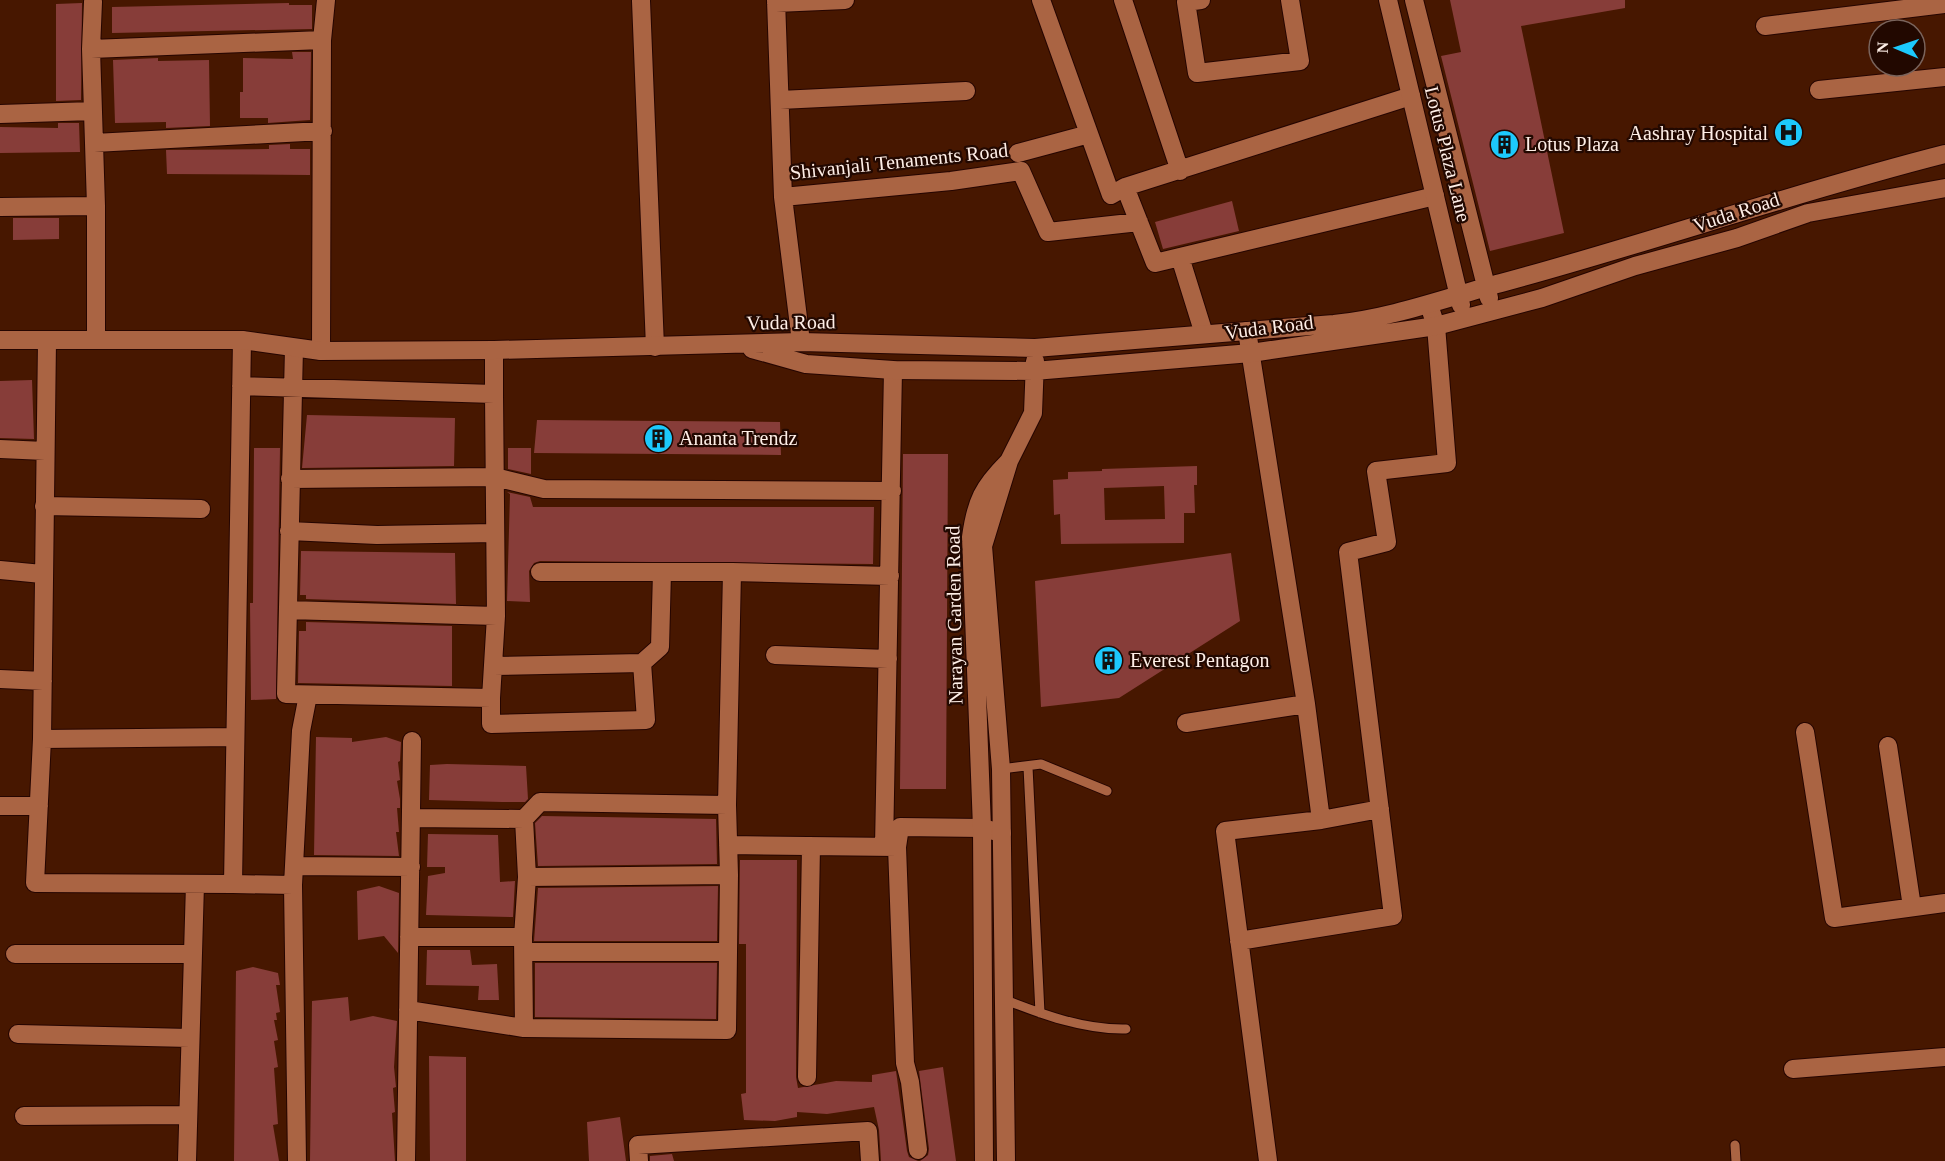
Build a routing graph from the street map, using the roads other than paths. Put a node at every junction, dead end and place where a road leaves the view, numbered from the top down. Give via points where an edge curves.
1 (326, 0) edge
2 (845, 0) edge
3 (1041, 0) edge
4 (1123, 0) edge
5 (1201, 0) edge
6 (1290, 0) edge
7 (1388, 0) edge
8 (1414, 0) edge
9 (641, 1) edge
10 (93, 2) dead end
11 (776, 2) edge
12 (1945, 4) edge
13 (1765, 26) dead end
14 (322, 40) junction
15 (91, 49) junction
16 (1945, 77) edge
17 (1819, 90) dead end
18 (966, 91) dead end
19 (1410, 96) junction
20 (780, 99) junction
21 (93, 111) junction
22 (0, 114) edge
23 (323, 130) junction
24 (1089, 134) junction
25 (94, 142) junction
26 (1018, 153) dead end
27 (1945, 154) edge
28 (1180, 171) junction
29 (1125, 186) junction
30 (1945, 188) edge
31 (1435, 196) junction
32 (783, 197) junction
33 (96, 206) junction
34 (0, 207) edge
35 (1139, 222) junction
36 (1180, 257) junction
37 (1485, 287) junction
38 (1458, 296) junction
39 (1429, 305) junction
40 (1492, 311) junction
41 (1466, 318) junction
42 (1436, 326) junction
43 (1247, 331) junction
44 (1204, 334) junction
45 (96, 339) junction
46 (0, 340) edge
47 (242, 340) junction
48 (46, 341) junction
49 (801, 342) junction
50 (736, 345) junction
51 (655, 347) junction
52 (294, 348) junction
53 (1035, 348) junction
54 (494, 350) junction
55 (321, 351) junction
56 (1251, 353) junction
57 (893, 370) junction
58 (1034, 371) junction
59 (293, 380) junction
60 (241, 383) junction
61 (494, 385) junction
62 (0, 449) edge
63 (45, 451) junction
64 (1009, 460) junction
65 (495, 477) junction
66 (290, 479) junction
67 (892, 491) junction
68 (44, 506) junction
69 (201, 509) dead end
70 (289, 531) junction
71 (495, 533) junction
72 (0, 570) edge
73 (540, 572) dead end
74 (732, 572) junction
75 (662, 573) junction
76 (42, 574) junction
77 (890, 576) junction
78 (288, 610) junction
79 (496, 616) junction
80 (775, 656) dead end
81 (888, 659) junction
82 (642, 663) junction
83 (493, 666) junction
84 (0, 679) edge
85 (43, 681) junction
86 (308, 695) junction
87 (491, 698) junction
88 (1306, 704) junction
89 (1186, 723) dead end
90 (1806, 732) dead end
91 (235, 737) junction
92 (42, 739) junction
93 (412, 741) dead end
94 (1888, 746) dead end
95 (1028, 767) junction
96 (1001, 768) junction
97 (1107, 791) dead end
98 (727, 805) junction
99 (0, 806) edge
100 (39, 806) junction
101 (1380, 809) junction
102 (411, 818) junction
103 (524, 819) junction
104 (1321, 820) junction
105 (982, 828) junction
106 (1002, 833) junction
107 (728, 845) junction
108 (811, 846) junction
109 (891, 847) junction
110 (295, 866) junction
111 (411, 867) junction
112 (729, 875) junction
113 (527, 877) junction
114 (195, 884) junction
115 (233, 884) junction
116 (293, 885) junction
117 (1945, 903) edge
118 (1912, 907) junction
119 (409, 937) junction
120 (1239, 941) junction
121 (524, 944) junction
122 (728, 952) junction
123 (15, 954) dead end
124 (193, 954) junction
125 (1003, 999) junction
126 (408, 1010) junction
127 (1040, 1013) junction
128 (524, 1028) junction
129 (1126, 1029) dead end
130 (18, 1035) dead end
131 (190, 1038) junction
132 (1945, 1057) edge
133 (1793, 1069) dead end
134 (807, 1077) dead end
135 (188, 1115) junction
136 (24, 1116) dead end
137 (1735, 1145) dead end
138 (918, 1150) dead end
139 (187, 1161) edge
140 (297, 1161) edge
141 (406, 1161) edge
142 (639, 1161) edge
143 (870, 1161) edge
144 (984, 1161) edge
145 (1006, 1161) edge
146 (1268, 1161) edge
147 (1737, 1161) edge

1 - 14 street
2 - 11 street
3 - 24 street
4 - 28 street
5 - 6 street via 1186,2 1197,73 1300,61
7 - 19 street, Lotus Plaza Lane
8 - 37 street, Lotus Plaza Lane
9 - 51 street
10 - 15 street
11 - 20 street, Shivanjali Tenaments Road
12 - 13 street
14 - 15 street
14 - 23 street
15 - 21 street
16 - 17 street
18 - 20 street
19 - 28 street
19 - 31 street, Lotus Plaza Lane
20 - 32 street, Shivanjali Tenaments Road
21 - 22 street
21 - 25 street
23 - 25 street
23 - 55 street
24 - 26 street
24 - 29 street via 1111,195
25 - 33 street
27 - 37 street, Vuda Road via 1793,194 1595,258
28 - 29 street
29 - 35 street
30 - 40 street, Vuda Road via 1808,213
31 - 36 street
31 - 38 street, Lotus Plaza Lane
32 - 35 street, Shivanjali Tenaments Road via 1021,171 1048,232
32 - 49 street
33 - 34 street
33 - 45 street
35 - 36 street via 1155,263
36 - 44 street
37 - 38 street, Vuda Road
37 - 40 street, Lotus Plaza Lane
38 - 39 street, Vuda Road
38 - 41 street, Lotus Plaza Lane
39 - 42 street
39 - 43 street, Vuda Road via 1366,321
40 - 41 street, Vuda Road
41 - 42 street, Vuda Road
42 - 56 street, Vuda Road
42 - 101 street via 1447,464 1376,471 1387,542 1348,552
43 - 44 street, Vuda Road
43 - 56 street
44 - 53 street, Vuda Road
45 - 47 street
45 - 48 street
46 - 48 street
47 - 52 street
47 - 60 street
48 - 63 street
49 - 50 street, Vuda Road
49 - 53 street, Vuda Road
50 - 51 street
50 - 57 street, Vuda Road via 806,364
51 - 54 street
52 - 55 street
52 - 59 street
53 - 58 street
54 - 55 street
54 - 61 street
56 - 58 street, Vuda Road
56 - 88 street
57 - 58 street, Vuda Road
57 - 67 street
58 - 64 street via 1033,406
59 - 60 street
59 - 61 street
59 - 66 street
60 - 91 street
61 - 65 street
62 - 63 street
63 - 68 street
64 - 96 street, Narayan Garden Road via 983,546
64 - 105 street, Narayan Garden Road via 980,497 971,537
65 - 66 street
65 - 67 street via 543,489
65 - 71 street
66 - 70 street
67 - 77 street
68 - 69 street
68 - 76 street
70 - 71 street
70 - 78 street
71 - 79 street
72 - 76 street
73 - 75 street
74 - 75 street
74 - 77 street
74 - 98 street
75 - 82 street via 660,647
76 - 85 street
77 - 81 street
78 - 79 street
78 - 86 street via 286,694
79 - 83 street
80 - 81 street
81 - 109 street
82 - 83 street
82 - 87 street via 646,720 491,724
83 - 87 street
84 - 85 street
85 - 92 street
86 - 87 street
86 - 110 street via 301,731
88 - 89 street
88 - 104 street
90 - 118 street via 1834,918
91 - 92 street
91 - 115 street
92 - 100 street
93 - 102 street
94 - 118 street
95 - 96 lane
95 - 97 lane via 1041,764
95 - 127 lane
96 - 106 street, Narayan Garden Road
98 - 103 street via 540,802
98 - 107 street
99 - 100 street
100 - 114 street via 35,883
101 - 104 street
101 - 120 street via 1393,916
102 - 103 street
102 - 111 street
103 - 113 street
104 - 120 street via 1225,831
105 - 106 street
105 - 109 street via 900,827
105 - 144 street, Narayan Garden Road
106 - 125 street, Narayan Garden Road
107 - 108 street
107 - 112 street
108 - 109 street
108 - 134 street
109 - 138 street via 905,1063
110 - 111 street
110 - 116 street
111 - 119 street
112 - 113 street
112 - 122 street
113 - 121 street
114 - 115 street
114 - 124 street
115 - 116 street
116 - 140 street
117 - 118 street
119 - 121 street
119 - 126 street
120 - 146 street
121 - 122 street
121 - 128 street
122 - 128 street via 727,1030
123 - 124 street
124 - 131 street
125 - 127 lane
125 - 145 street, Narayan Garden Road
126 - 128 street
126 - 141 street
127 - 129 lane
130 - 131 street
131 - 135 street
132 - 133 street
135 - 136 street
135 - 139 street
137 - 147 lane
142 - 143 street via 638,1144 868,1131

